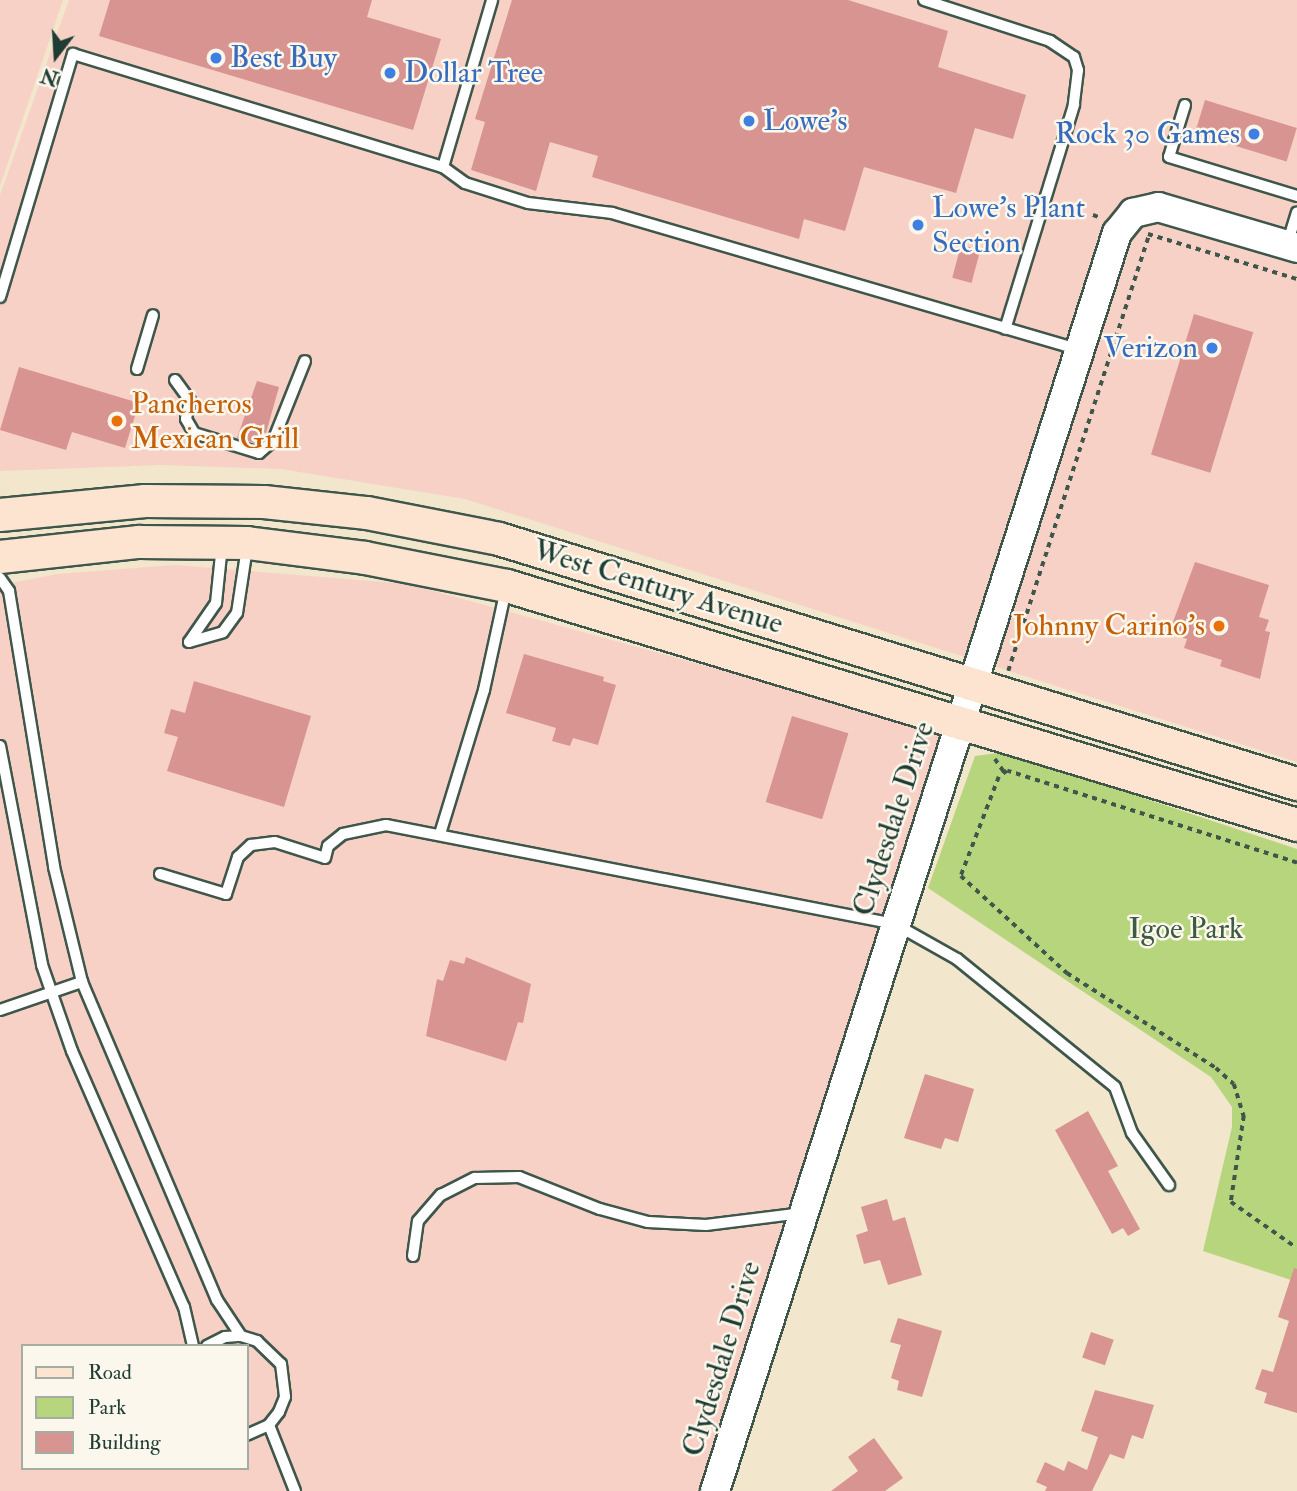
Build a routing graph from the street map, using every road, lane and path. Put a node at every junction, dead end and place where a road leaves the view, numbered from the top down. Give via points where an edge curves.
1 (492, 0) edge
2 (924, 0) edge
3 (1185, 105) dead end
4 (443, 167) junction
5 (1297, 196) edge
6 (1297, 212) edge
7 (1093, 215) dead end
8 (1121, 225) junction
9 (1149, 234) junction
10 (1292, 246) edge
11 (4, 270) edge
12 (1297, 279) edge
13 (0, 297) edge
14 (153, 315) dead end
15 (1005, 329) junction
16 (1079, 350) junction
17 (305, 361) dead end
18 (137, 369) dead end
19 (175, 380) dead end
20 (0, 515) edge
21 (234, 543) junction
22 (0, 556) edge
23 (0, 578) edge
24 (507, 586) junction
25 (974, 681) junction
26 (1008, 692) junction
27 (960, 721) junction
28 (996, 732) junction
29 (0, 746) edge
30 (1003, 772) junction
31 (1297, 784) edge
32 (1297, 825) edge
33 (440, 834) junction
34 (1297, 863) edge
35 (160, 874) dead end
36 (895, 924) junction
37 (82, 982) junction
38 (51, 993) junction
39 (0, 1010) edge
40 (1168, 1185) dead end
41 (803, 1213) junction
42 (1297, 1248) edge
43 (413, 1256) dead end
44 (241, 1336) junction
45 (193, 1344) edge
46 (214, 1344) edge
47 (269, 1425) junction
48 (248, 1435) edge
49 (295, 1491) edge
50 (715, 1491) edge

1 - 4 lane
2 - 15 lane via 1050,41 1074,57 1078,70 1073,105
3 - 5 lane via 1170,157
4 - 11 lane via 73,54
4 - 15 lane via 465,183 528,202 612,213
6 - 10 lane
7 - 8 path
8 - 9 path
8 - 10 street via 1141,210 1175,210
8 - 16 street, Clydesdale Drive
9 - 12 path
9 - 26 path via 1007,665 1013,676
11 - 13 lane
14 - 18 lane
15 - 16 lane
16 - 25 street, Clydesdale Drive
17 - 19 lane via 273,441 259,453 194,433 187,419 190,401
20 - 25 main road, West Century Avenue via 176,500 264,502 397,518 499,539
21 - 21 lane via 216,603 189,642 223,632 237,613
21 - 22 main road, West Century Avenue via 104,544
21 - 24 main road, West Century Avenue via 365,558
23 - 37 lane via 9,591 54,867
24 - 27 main road, West Century Avenue
24 - 33 lane via 484,690
25 - 26 main road, West Century Avenue
25 - 27 street, Clydesdale Drive
26 - 31 main road, West Century Avenue
27 - 28 main road, West Century Avenue
27 - 36 street, Clydesdale Drive
28 - 30 path via 990,751
28 - 32 main road, West Century Avenue
29 - 38 lane via 26,901
30 - 34 path
30 - 42 path via 964,859 962,880 1067,973 1234,1084 1244,1116 1231,1202
33 - 35 lane via 396,826 364,827 335,838 325,858 259,842 238,857 226,894
33 - 36 lane
36 - 40 lane via 957,959 1115,1087 1132,1133
36 - 41 street, Clydesdale Drive
37 - 38 lane
37 - 44 lane via 217,1300
38 - 39 lane
38 - 45 lane via 76,1062 184,1307
41 - 43 lane via 706,1225 648,1222 600,1209 519,1177 475,1178 442,1195 418,1221
41 - 50 street, Clydesdale Drive
44 - 46 lane
44 - 47 lane via 257,1341 281,1364 285,1397
47 - 48 lane
47 - 49 lane

